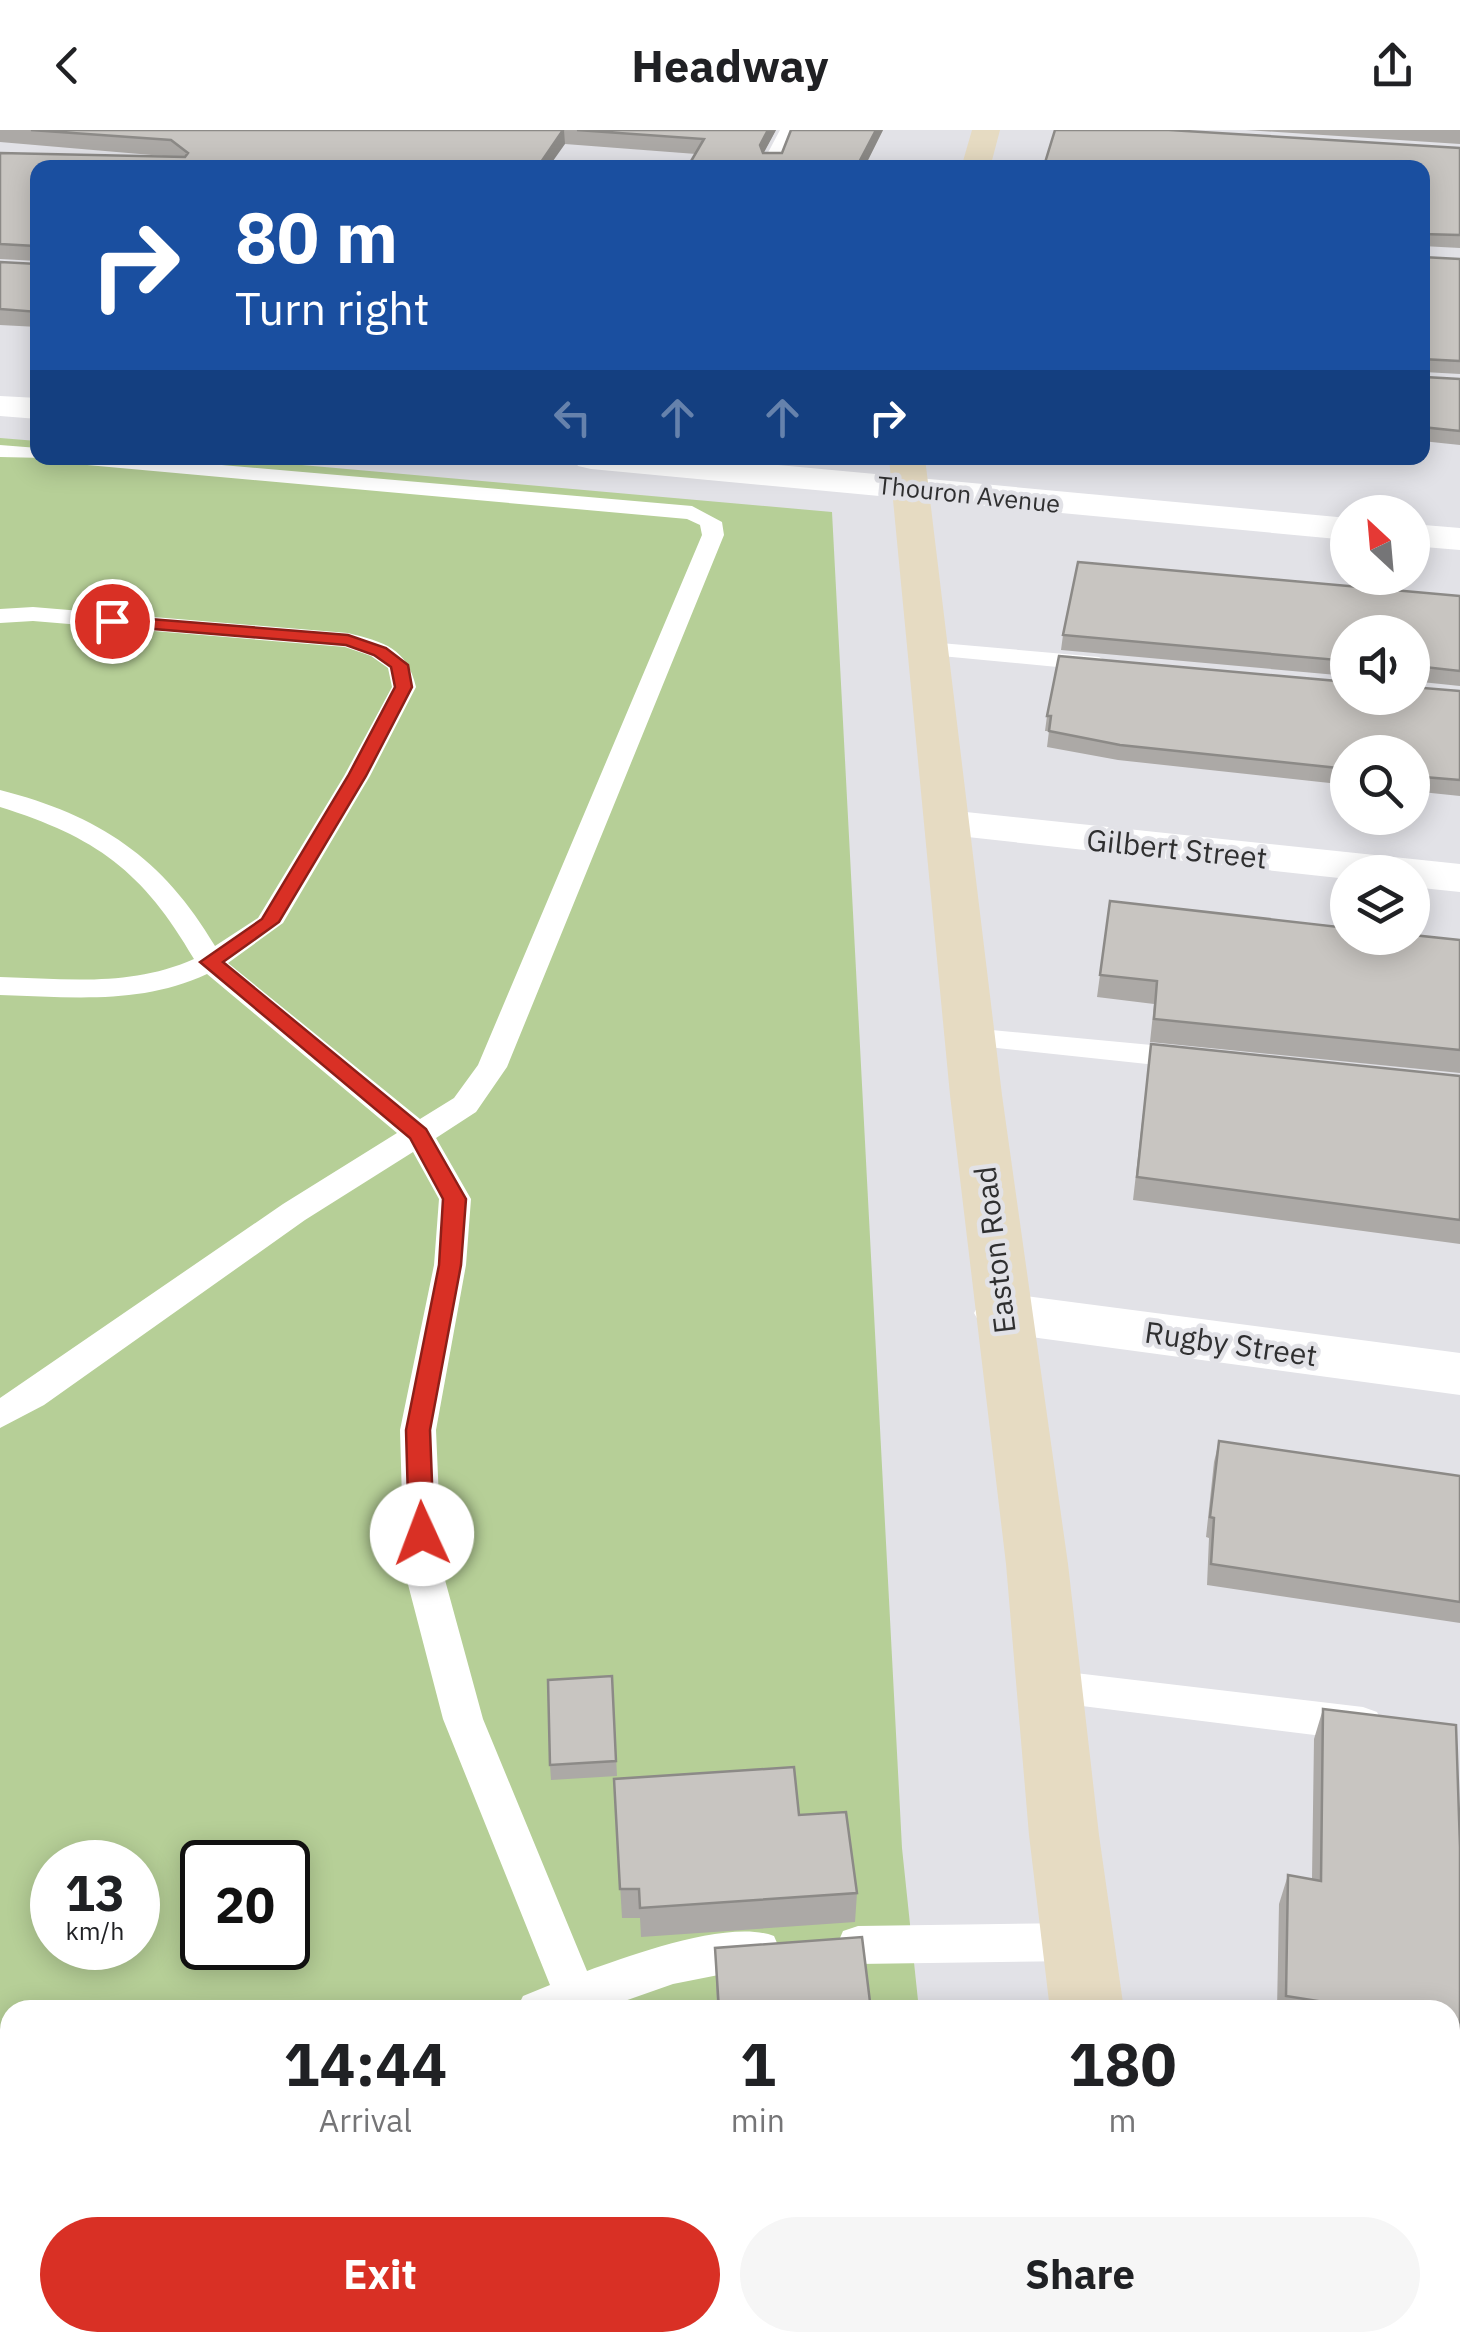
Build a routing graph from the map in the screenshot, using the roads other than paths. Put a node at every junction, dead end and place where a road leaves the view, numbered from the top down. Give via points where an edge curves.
1 (788, 130) edge
2 (986, 130) edge
3 (773, 160) edge
4 (977, 160) edge
5 (0, 406) edge
6 (30, 408) edge
7 (0, 451) edge
8 (30, 453) edge
9 (154, 465) edge
10 (739, 465) edge
11 (908, 473) edge
12 (1330, 527) edge
13 (1430, 536) edge
14 (1460, 539) edge
15 (0, 616) edge
16 (929, 649) junction
17 (1119, 666) edge
18 (0, 798) edge
19 (946, 823) junction
20 (1330, 864) edge
21 (1430, 875) edge
22 (1460, 878) edge
23 (210, 962) junction
24 (0, 986) edge
25 (970, 1038) junction
26 (1224, 1062) edge
27 (418, 1134) junction
28 (1002, 1313) junction
29 (1460, 1374) edge
30 (0, 1415) edge
31 (1050, 1686) junction
32 (1402, 1728) edge
33 (1076, 1942) junction
34 (561, 2000) edge
35 (577, 2000) edge
36 (1085, 2000) edge

1 - 3 lane
2 - 4 main road
5 - 6 street
7 - 8 lane
9 - 27 lane via 692,513 712,522 714,535 492,1067 465,1105
10 - 11 street, Thouron Avenue
11 - 12 street, Thouron Avenue
11 - 16 main road, Easton Road
13 - 14 street
15 - 23 lane via 348,640 399,665 404,687 269,922
16 - 17 lane
16 - 19 main road, Easton Road
18 - 23 lane via 112,842 178,907
19 - 20 street, Gilbert Street
19 - 25 main road, Easton Road
21 - 22 street, Gilbert Street
23 - 24 lane via 168,981 122,990
23 - 27 lane
25 - 26 lane
25 - 28 main road, Easton Road
27 - 30 lane
27 - 34 lane via 454,1199 450,1265 418,1430 423,1569 462,1719
28 - 29 street, Rugby Street
28 - 31 main road, Easton Road
31 - 32 lane
31 - 33 main road, Easton Road
33 - 35 lane via 702,1955
33 - 36 main road, Easton Road

